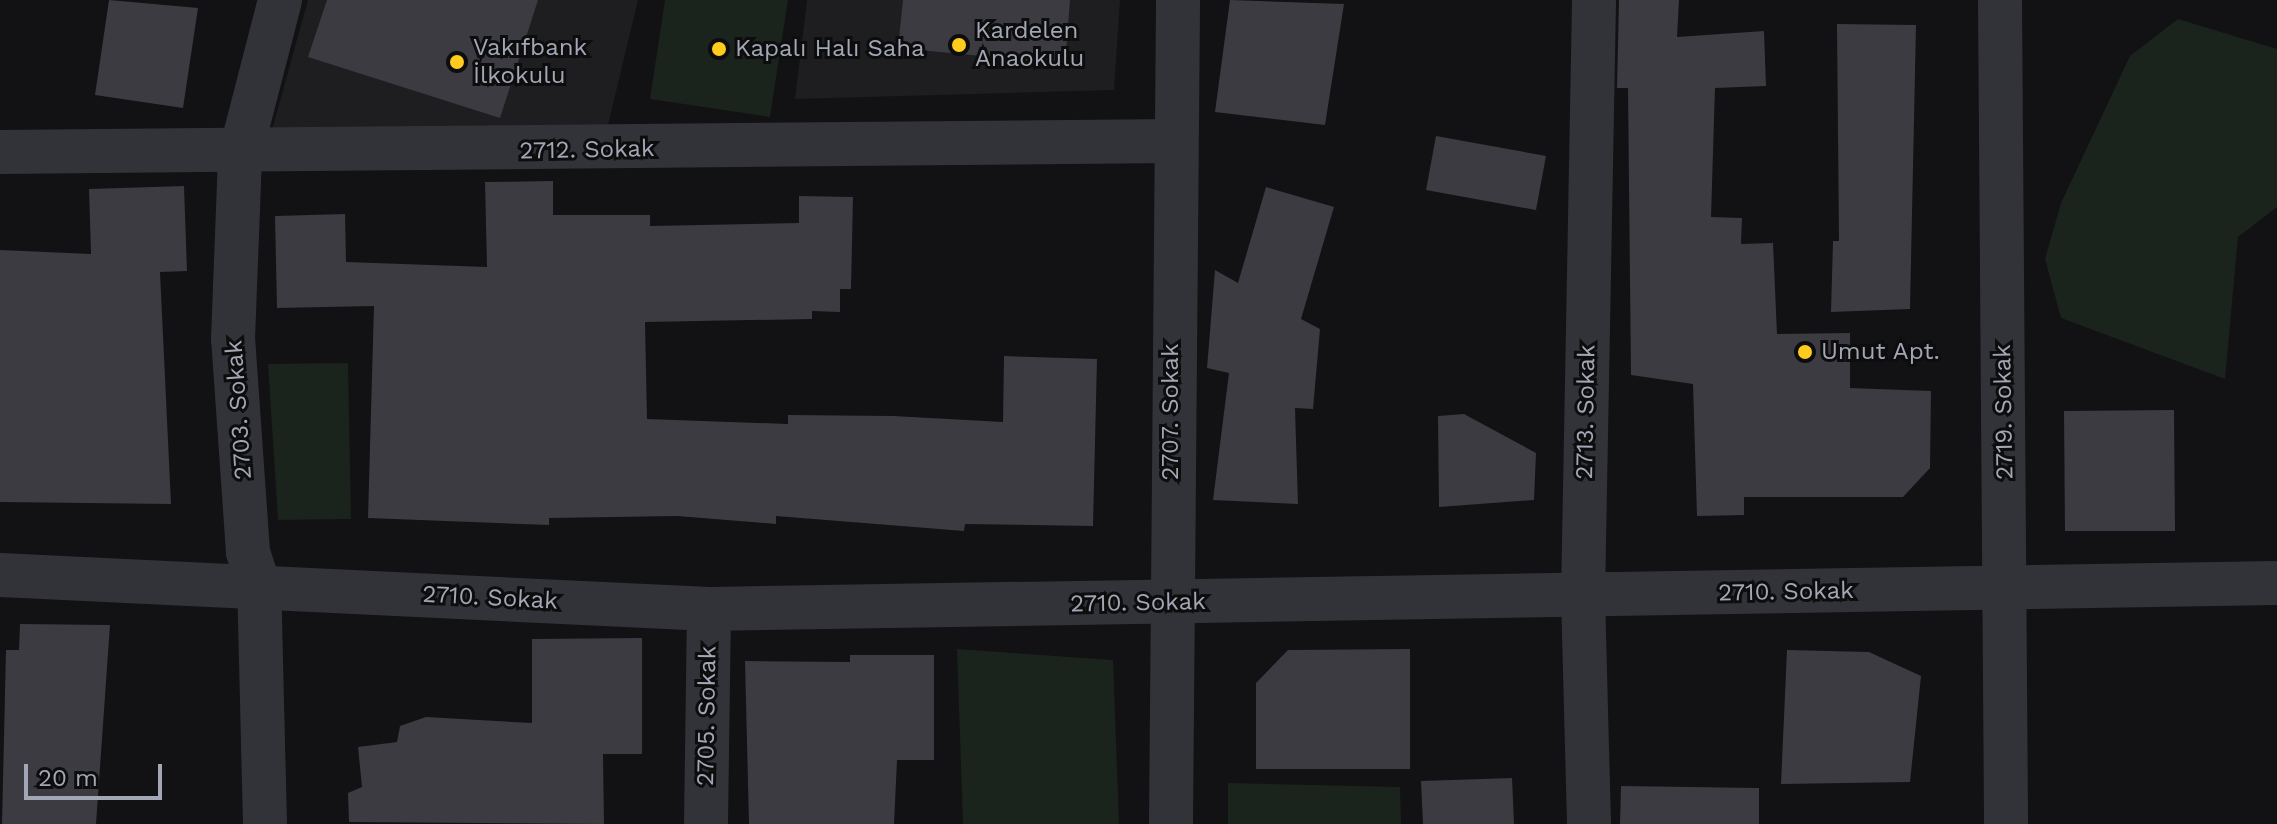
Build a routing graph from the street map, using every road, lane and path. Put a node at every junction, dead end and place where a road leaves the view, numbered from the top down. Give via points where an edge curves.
1 (280, 0) edge
2 (1178, 0) edge
3 (1594, 0) edge
4 (2000, 0) edge
5 (1173, 141) junction
6 (0, 152) edge
7 (240, 155) junction
8 (0, 575) edge
9 (2277, 583) edge
10 (259, 586) junction
11 (2006, 587) junction
12 (1583, 597) junction
13 (1170, 602) junction
14 (709, 609) junction
15 (265, 824) edge
16 (706, 824) edge
17 (1171, 824) edge
18 (1589, 824) edge
19 (2006, 824) edge

1 - 7 street, 2703. Sokak
2 - 5 street, 2707. Sokak
3 - 12 street, 2713. Sokak
4 - 11 street, 2719. Sokak
5 - 7 street, 2712. Sokak
5 - 13 street, 2707. Sokak
6 - 7 street, 2712. Sokak
7 - 10 street, 2703. Sokak via 233,339 248,552
8 - 10 street, 2710. Sokak
9 - 11 street, 2710. Sokak
10 - 14 street, 2710. Sokak
10 - 15 street, 2703. Sokak
11 - 12 street, 2710. Sokak
11 - 19 street, 2719. Sokak
12 - 13 street, 2710. Sokak
12 - 18 street, 2713. Sokak
13 - 14 street, 2710. Sokak
13 - 17 street, 2707. Sokak
14 - 16 street, 2705. Sokak

